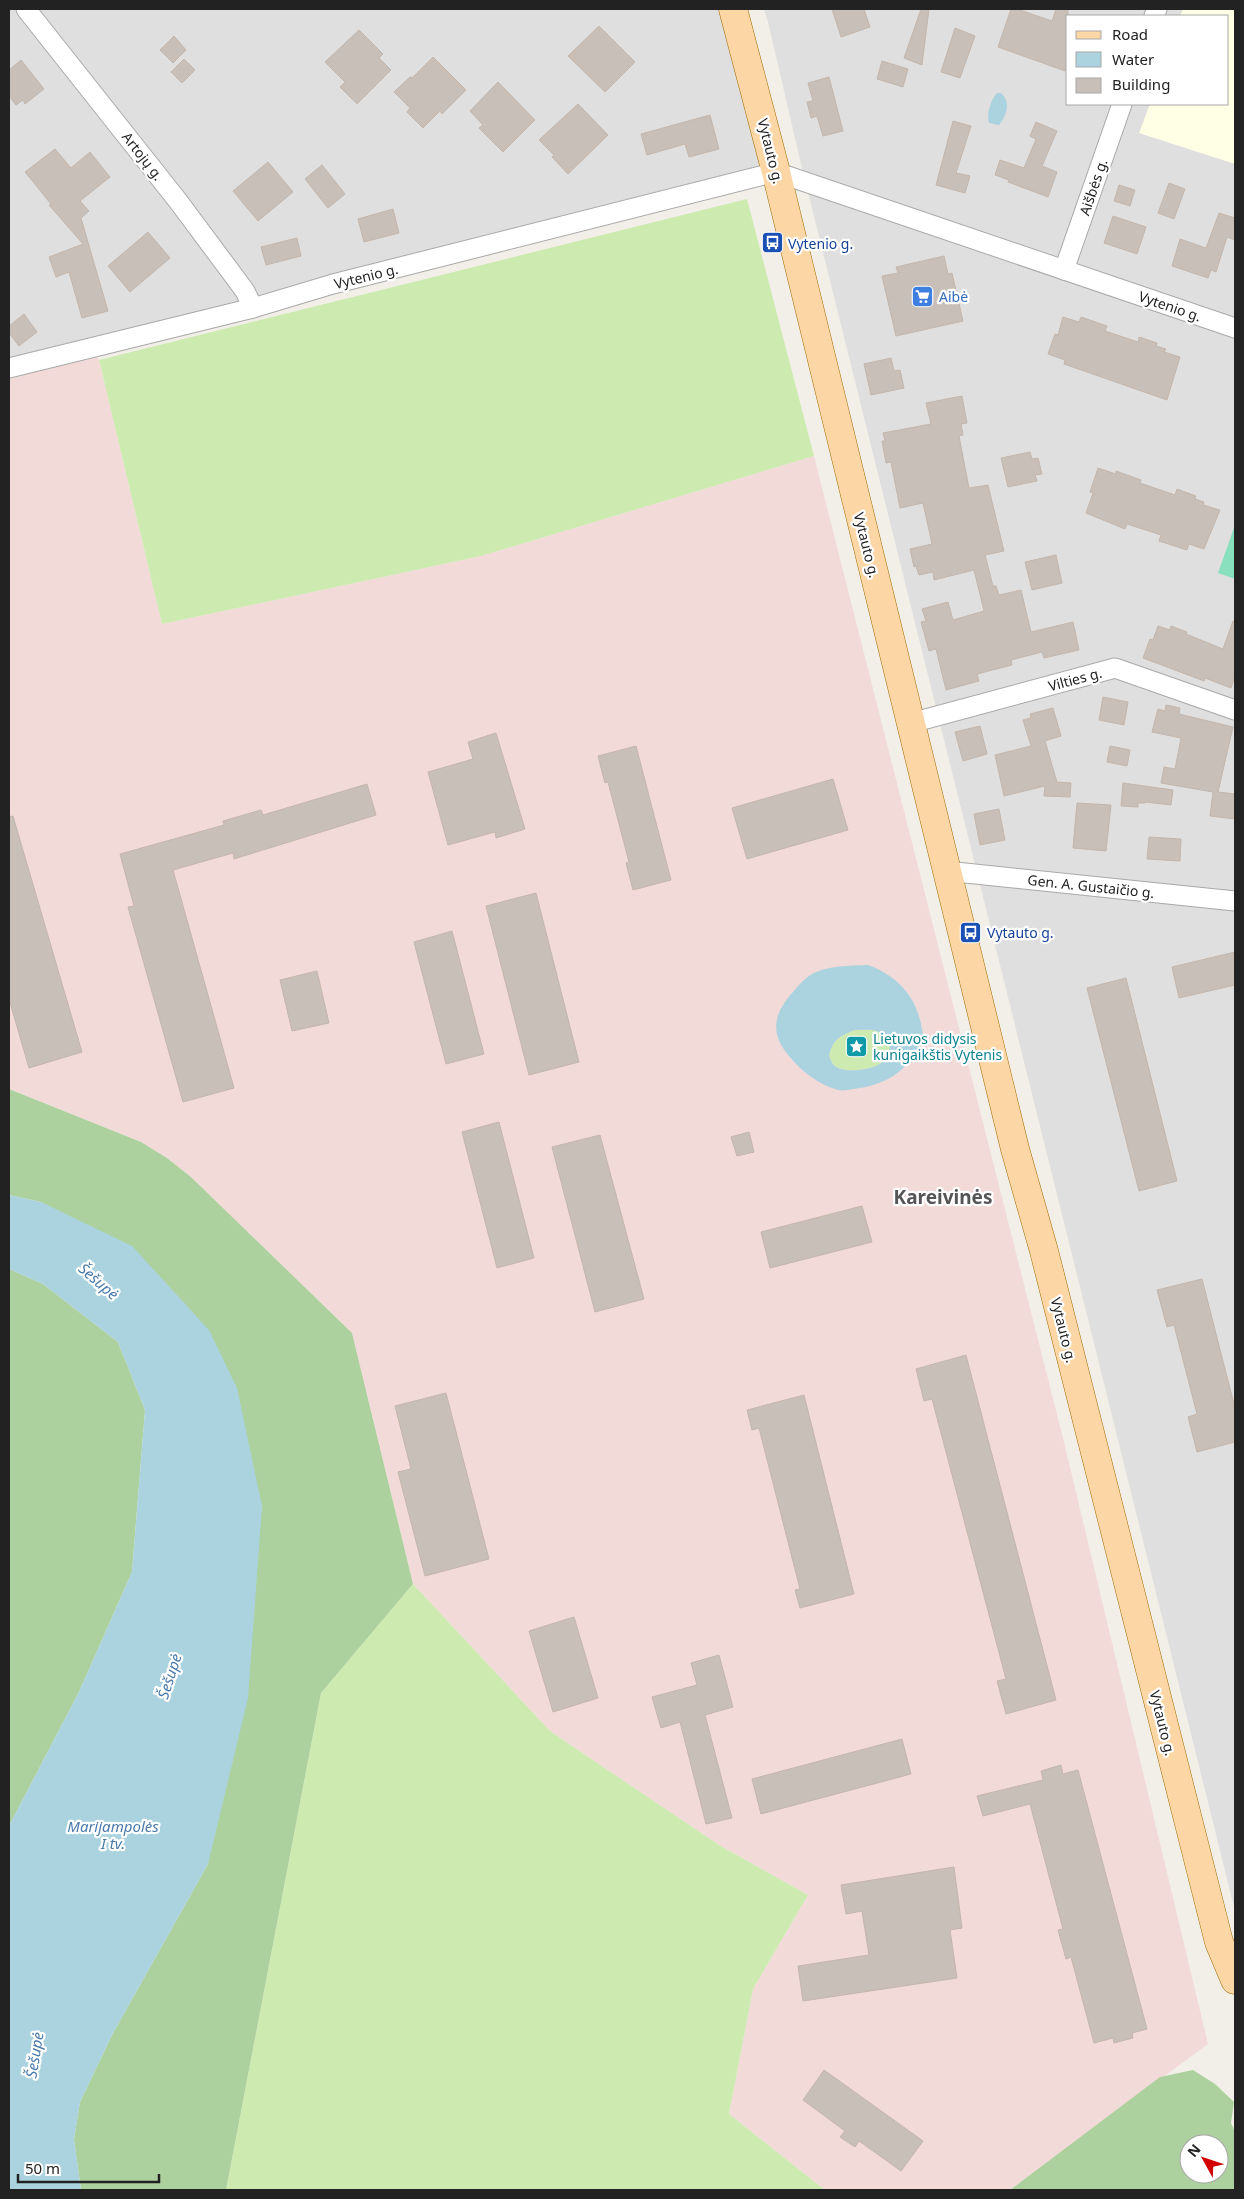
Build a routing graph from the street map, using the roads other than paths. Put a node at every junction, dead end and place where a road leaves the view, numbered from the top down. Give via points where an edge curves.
1 (26, 9) edge
2 (733, 9) edge
3 (1122, 105) edge
4 (776, 172) junction
5 (1064, 270) junction
6 (253, 308) junction
7 (1235, 328) edge
8 (9, 368) edge
9 (1235, 710) edge
10 (911, 724) junction
11 (946, 871) junction
12 (1235, 901) edge
13 (1235, 1980) edge

1 - 6 street, Artojų g. via 178,200 245,291
2 - 4 main road, Vytauto g.
3 - 5 street, Aišbės g.
4 - 5 street, Vytenio g.
4 - 6 street, Vytenio g. via 333,284
4 - 10 main road, Vytauto g.
5 - 7 street, Vytenio g.
6 - 8 street, Vytenio g.
9 - 10 street, Vilties g. via 1115,668
10 - 11 main road, Vytauto g.
11 - 12 street, Gen. A. Gustaičio g.
11 - 13 main road, Vytauto g. via 1219,1942

